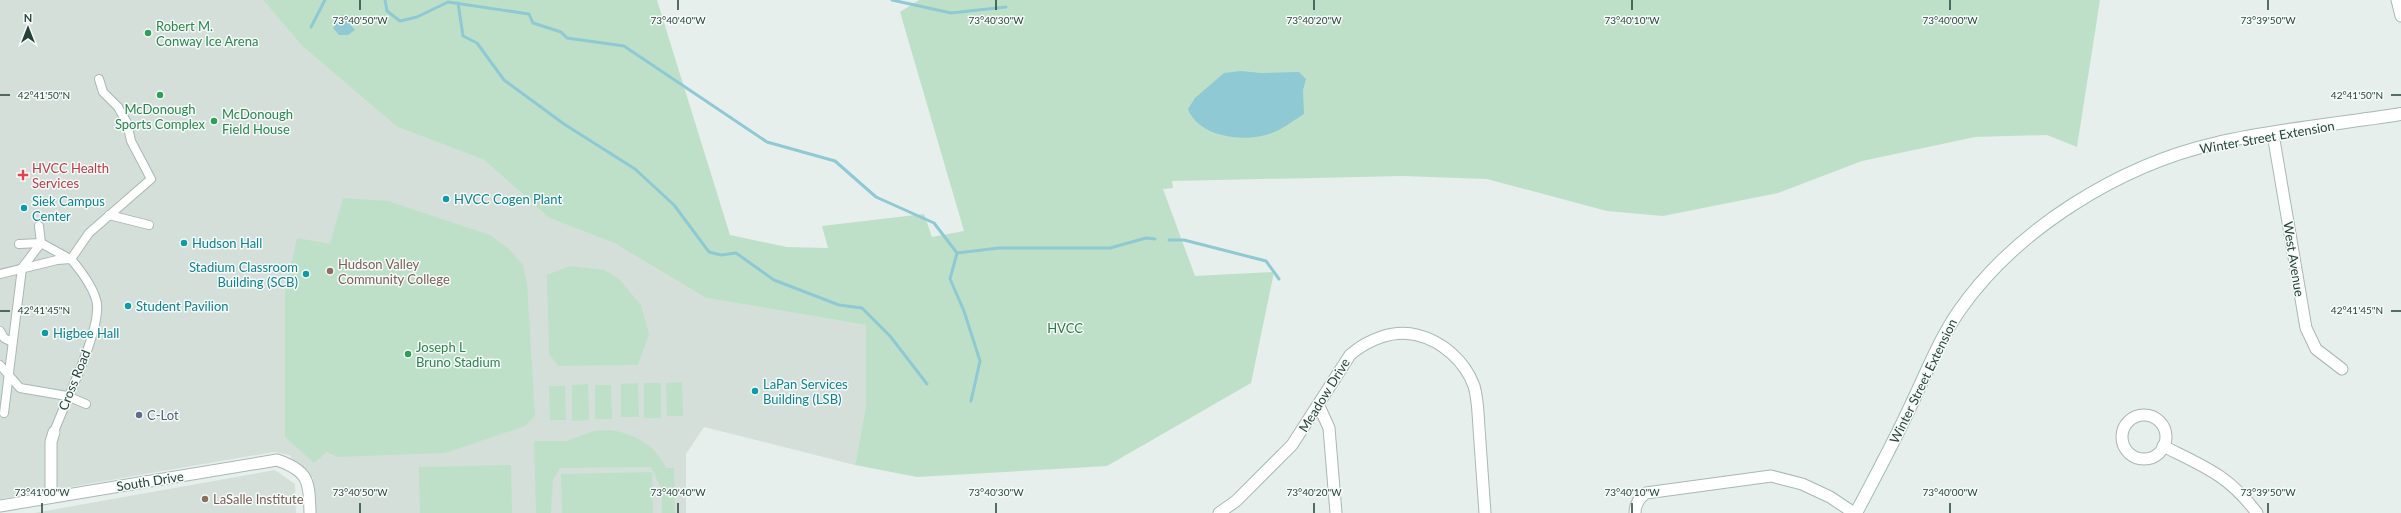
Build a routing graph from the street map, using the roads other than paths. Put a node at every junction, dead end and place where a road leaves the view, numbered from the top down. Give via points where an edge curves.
1 (2397, 0) edge
2 (2401, 16) edge
3 (98, 79) dead end
4 (2401, 114) edge
5 (2273, 134) junction
6 (109, 215) junction
7 (149, 225) dead end
8 (39, 226) dead end
9 (41, 243) junction
10 (19, 244) dead end
11 (71, 259) junction
12 (22, 268) junction
13 (0, 274) edge
14 (0, 331) edge
15 (12, 342) junction
16 (0, 366) edge
17 (2342, 369) dead end
18 (10, 378) junction
19 (67, 396) junction
20 (86, 404) dead end
21 (1319, 406) junction
22 (4, 413) dead end
23 (54, 432) joint
24 (2163, 446) dead end
25 (51, 497) junction
26 (0, 506) edge
27 (310, 513) edge
28 (1219, 513) edge
29 (1336, 513) edge
30 (1485, 513) edge
31 (1635, 513) edge
32 (1855, 513) edge
33 (2257, 513) edge

1 - 2 street
3 - 6 street via 103,92 118,107 127,123 131,141 151,180
4 - 5 main road, Winter Street Extension
5 - 17 street, West Avenue via 2306,328 2316,349
5 - 32 main road, Winter Street Extension via 2194,149 2114,180 2091,193 2010,253 1977,287 1947,331
6 - 7 street
6 - 11 street via 89,233
8 - 9 street
9 - 10 street
9 - 11 street
9 - 12 street
11 - 12 street
11 - 19 street, Cross Road via 89,281 97,304 92,335
12 - 13 street
12 - 15 street
14 - 15 street via 4,338
15 - 18 street
16 - 18 street
18 - 19 street via 20,388
18 - 22 street
19 - 20 street
19 - 23 street, Cross Road
21 - 28 street, Meadow Drive via 1292,445 1236,501
21 - 29 street via 1329,428
21 - 30 street, Meadow Drive via 1343,365 1360,346 1375,339 1402,333 1427,338 1441,346 1459,361 1474,386
23 - 25 street, Cross Road via 51,442
24 - 33 street via 2210,469 2229,482
25 - 26 street, South Drive
25 - 27 street, South Drive via 277,460 305,475 310,488
31 - 32 street via 1641,497 1646,493 1771,476 1802,484 1830,497

